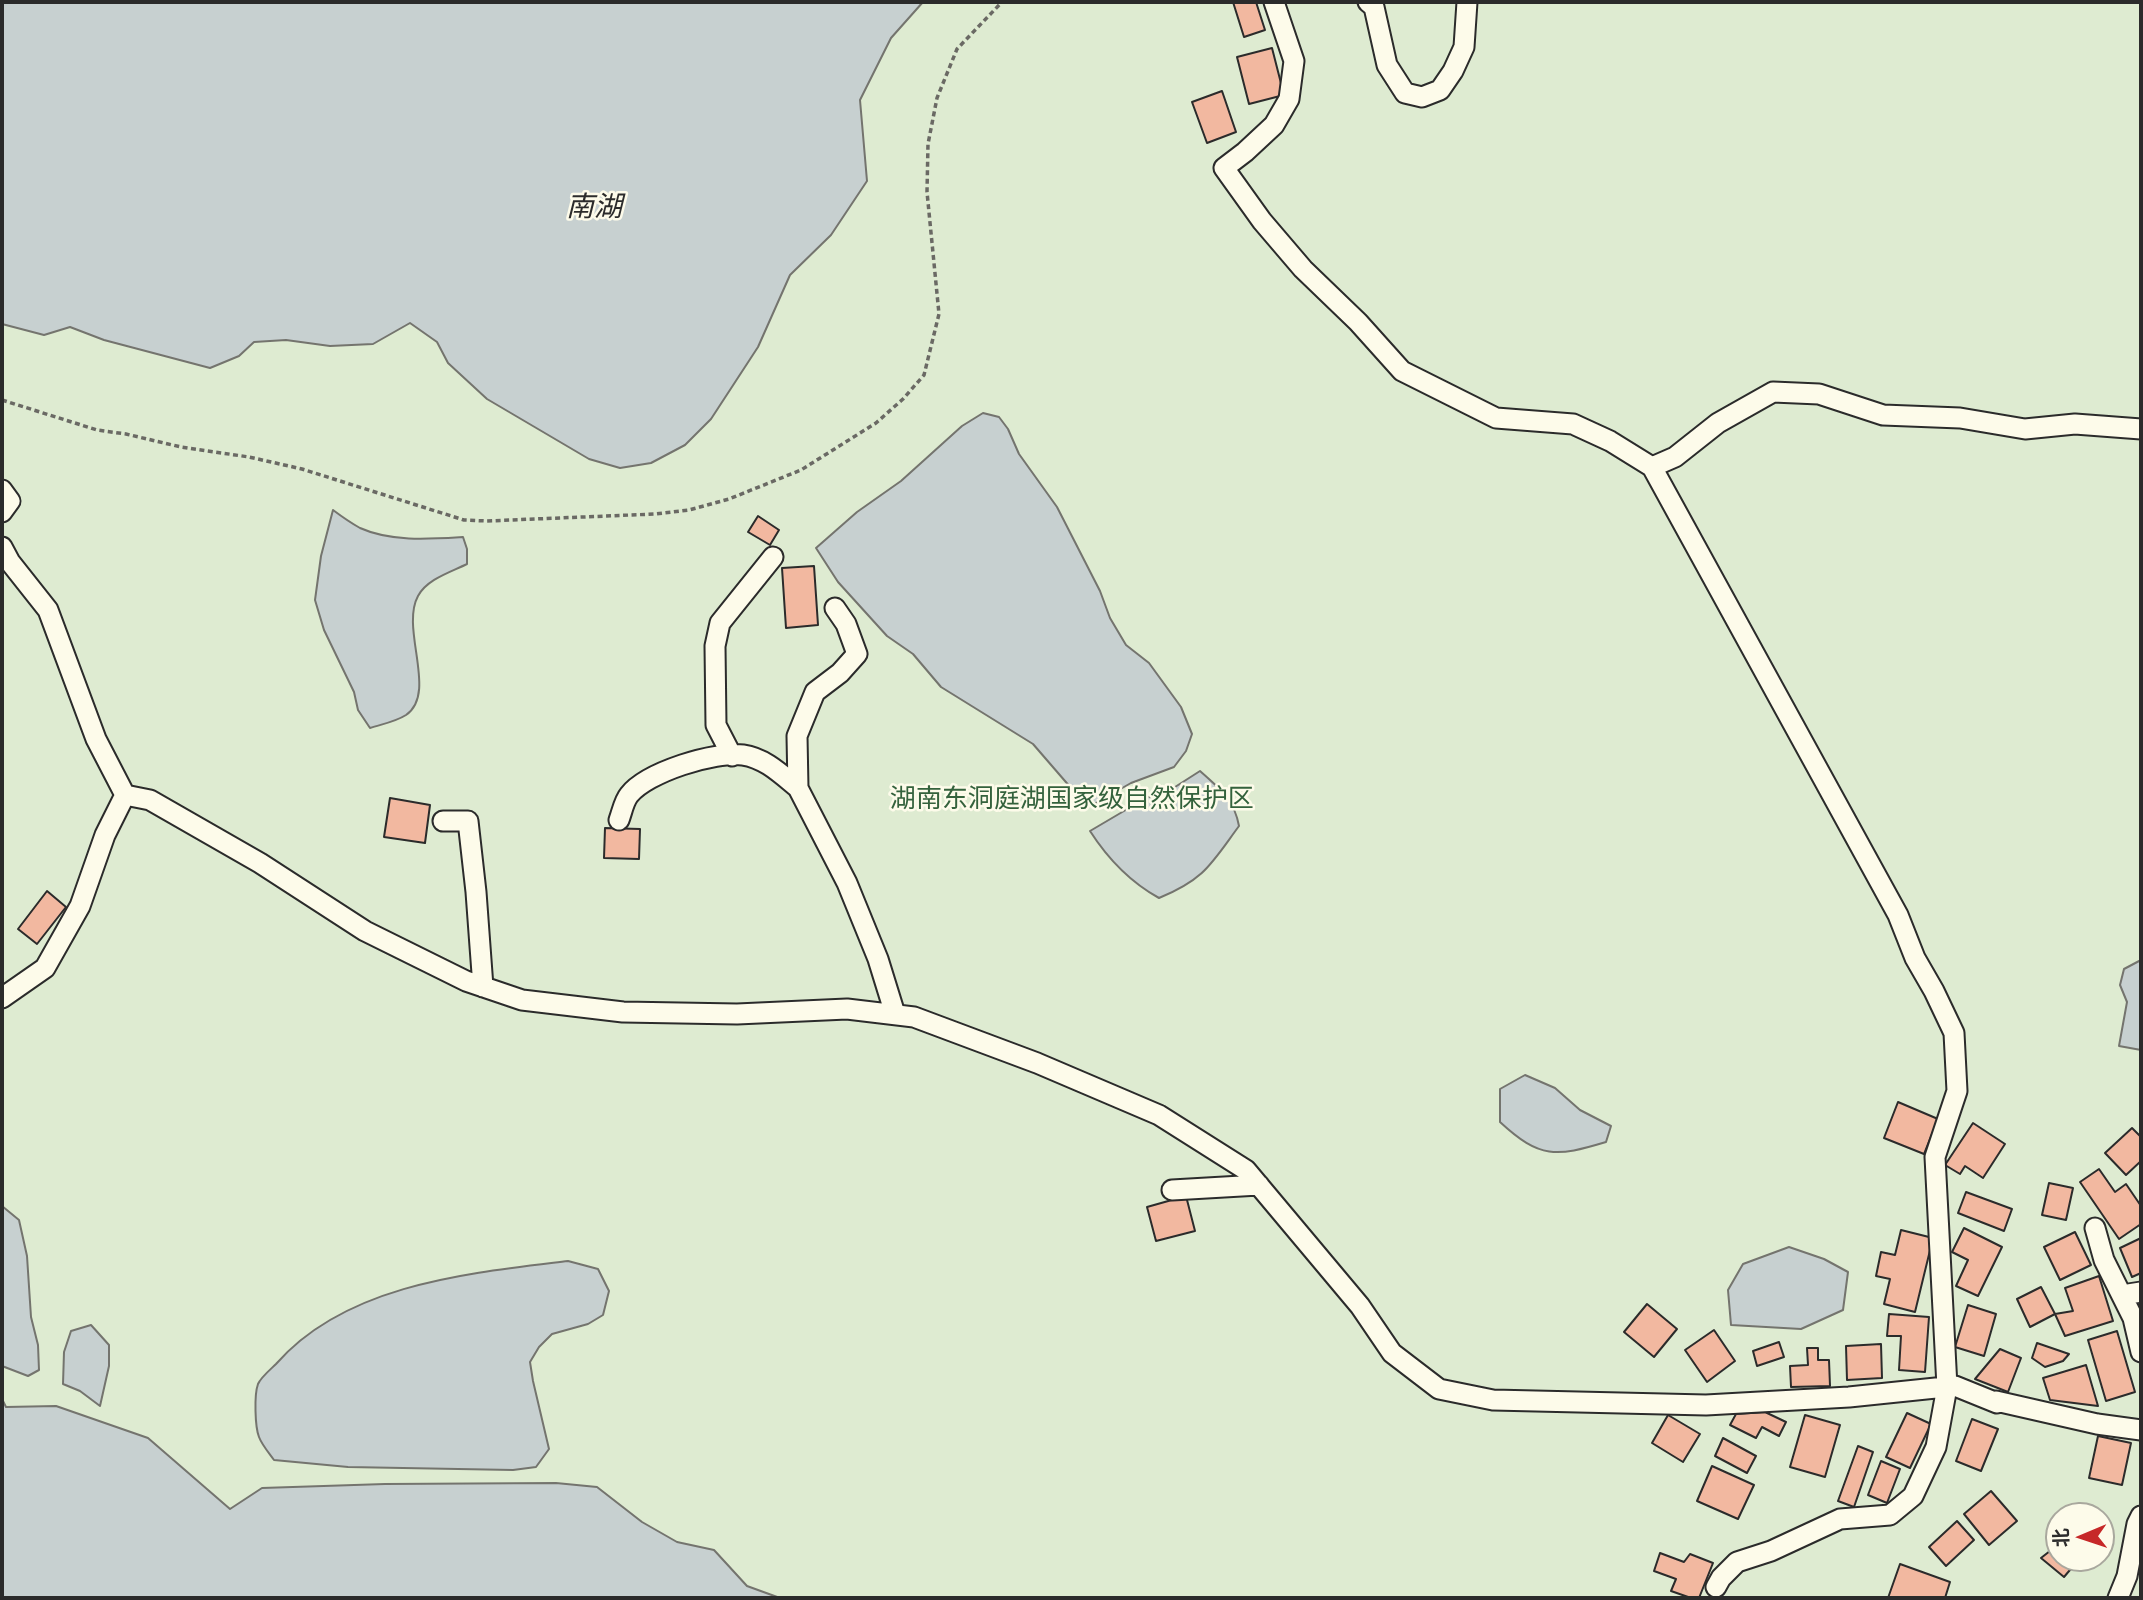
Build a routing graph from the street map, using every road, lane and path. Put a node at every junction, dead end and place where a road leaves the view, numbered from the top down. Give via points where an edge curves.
1 (1002, 2) edge
2 (1274, 2) edge
3 (1368, 2) edge
4 (1467, 2) edge
5 (2, 400) edge
6 (2141, 429) edge
7 (1652, 467) junction
8 (2, 490) edge
9 (2, 512) edge
10 (2, 547) edge
11 (773, 558) dead end
12 (835, 608) dead end
13 (732, 755) junction
14 (798, 788) junction
15 (125, 795) junction
16 (619, 820) dead end
17 (443, 821) dead end
18 (483, 986) junction
19 (2, 998) edge
20 (895, 1014) junction
21 (1259, 1185) junction
22 (1172, 1190) dead end
23 (2095, 1228) dead end
24 (2141, 1292) edge
25 (2122, 1295) junction
26 (2141, 1352) edge
27 (1947, 1387) junction
28 (2141, 1430) edge
29 (2141, 1516) edge
30 (1716, 1587) dead end
31 (2118, 1598) edge

1 - 5 path via 957,49 937,98 928,144 927,192 939,314 924,375 903,400 866,430 802,470 762,488 689,510 655,514 464,520 302,469 97,430
2 - 7 street via 1294,61 1289,99 1273,125 1224,168 1262,221 1402,372 1496,418 1573,424
3 - 4 street via 1374,7 1387,65 1405,93 1422,97 1440,90 1453,71 1464,47
6 - 7 street via 2075,424 2025,429 1960,418 1883,415 1819,394 1773,392 1718,423 1675,457
7 - 27 street via 1898,915 1954,1034 1957,1091 1935,1157
8 - 9 street via 10,501
10 - 15 street via 48,610 96,739
11 - 13 street via 720,623 715,646 716,725
12 - 14 street via 857,654 815,692 797,736
13 - 14 street via 766,763
13 - 16 street via 669,769 628,796
14 - 20 street via 847,883
15 - 18 street via 150,800 365,931
15 - 19 street via 105,835 80,906 45,968
17 - 18 street via 468,821
18 - 20 street via 522,1000 623,1012 737,1014 847,1009
20 - 21 street via 1037,1063 1159,1115 1246,1170
21 - 22 street
21 - 27 street via 1360,1306 1392,1353 1439,1389 1493,1400 1706,1405 1849,1398
23 - 25 street via 2104,1260
24 - 25 street
25 - 26 street
27 - 28 street via 1997,1402
27 - 30 street via 1936,1447 1913,1496 1890,1516 1840,1519 1737,1562
29 - 31 street

